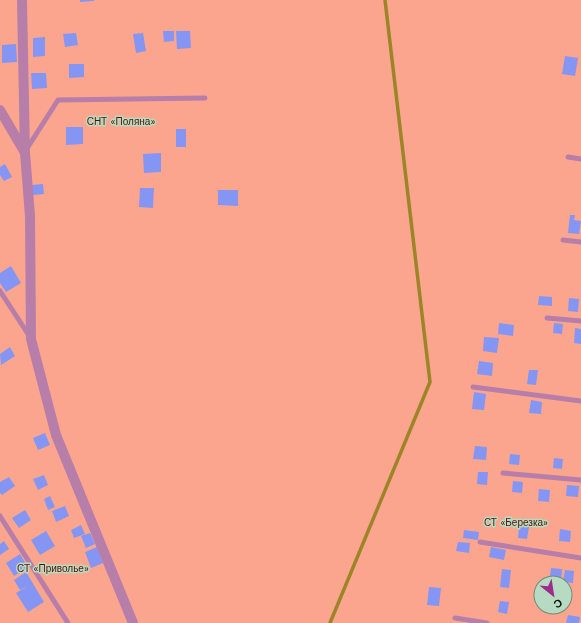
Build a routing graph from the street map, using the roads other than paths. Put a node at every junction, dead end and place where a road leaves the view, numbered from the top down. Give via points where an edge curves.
1 (22, 0) edge
2 (206, 98) dead end
3 (0, 110) edge
4 (25, 153) junction
5 (568, 157) dead end
6 (581, 159) edge
7 (563, 240) dead end
8 (581, 242) edge
9 (0, 291) edge
10 (548, 318) dead end
11 (581, 321) edge
12 (31, 339) junction
13 (473, 387) dead end
14 (581, 401) edge
15 (503, 473) dead end
16 (581, 480) edge
17 (0, 516) edge
18 (480, 542) dead end
19 (581, 558) edge
20 (455, 618) dead end
21 (68, 623) edge
22 (133, 623) edge
23 (487, 623) edge

1 - 4 street
2 - 4 lane via 58,100
3 - 4 street
4 - 12 street via 30,216
5 - 6 lane
7 - 8 lane
9 - 12 lane
10 - 11 lane
12 - 22 street via 56,435
13 - 14 lane
15 - 16 lane
17 - 21 lane
18 - 19 lane
20 - 23 lane

